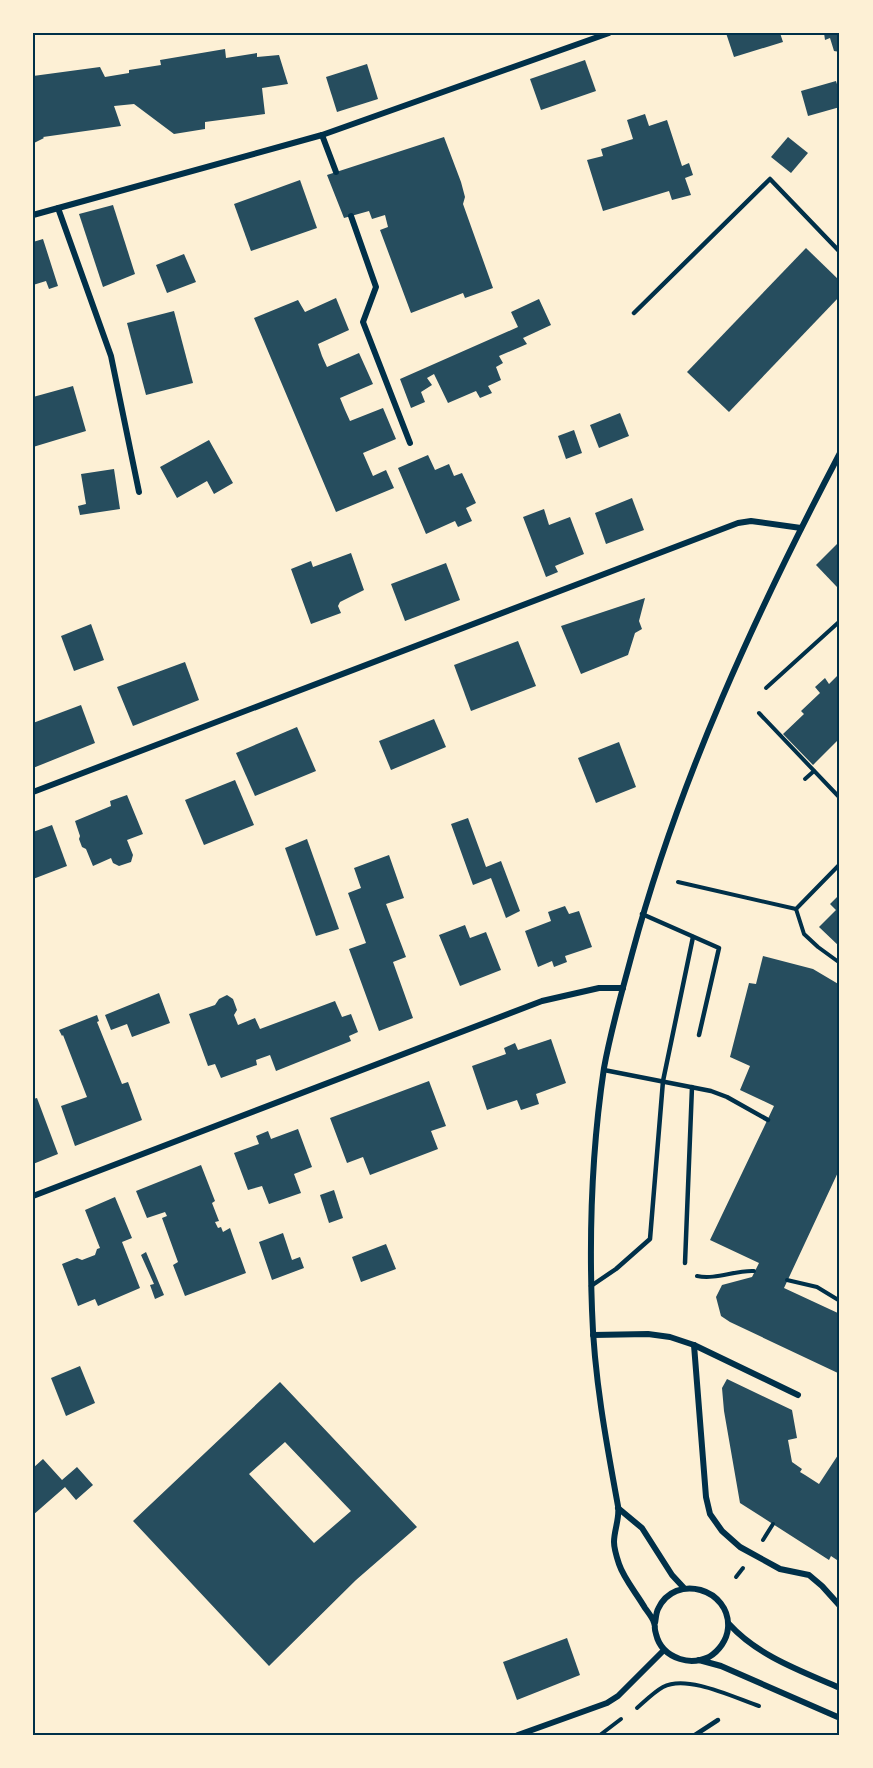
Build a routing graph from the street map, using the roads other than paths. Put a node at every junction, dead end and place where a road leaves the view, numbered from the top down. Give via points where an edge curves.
1 (609, 33) edge
2 (322, 135) junction
3 (336, 172) dead end
4 (58, 208) junction
5 (33, 215) edge
6 (351, 216) dead end
7 (840, 252) edge
8 (634, 313) dead end
9 (410, 443) dead end
10 (840, 453) edge
11 (139, 492) dead end
12 (801, 528) junction
13 (33, 792) edge
14 (642, 915) junction
15 (693, 937) junction
16 (622, 988) junction
17 (699, 1035) dead end
18 (604, 1070) junction
19 (663, 1081) junction
20 (692, 1087) junction
21 (768, 1120) dead end
22 (33, 1197) edge
23 (685, 1263) road end
24 (591, 1286) junction
25 (593, 1335) junction
26 (694, 1345) junction
27 (798, 1395) dead end
28 (618, 1508) junction
29 (684, 1588) junction
30 (840, 1606) edge
31 (655, 1623) junction
32 (729, 1624) junction
33 (664, 1650) junction
34 (699, 1660) junction
35 (840, 1688) edge
36 (840, 1718) edge
37 (718, 1720) dead end
38 (518, 1735) edge
39 (695, 1735) edge

1 - 2 street
2 - 3 street
2 - 4 street
4 - 5 street
4 - 11 street via 111,356
6 - 9 street via 376,287 363,322
7 - 8 lane via 771,178
10 - 12 street
12 - 13 street via 751,521 729,527
12 - 14 street via 728,684
14 - 15 lane
14 - 16 street
15 - 17 lane via 719,948
15 - 19 lane
16 - 18 street
16 - 22 street via 599,988 542,1001
18 - 19 lane
18 - 24 street via 591,1209
19 - 20 lane
19 - 24 lane via 650,1239
20 - 21 lane via 728,1097
20 - 23 lane
24 - 25 street
25 - 26 street via 670,1336
25 - 28 street via 599,1402
26 - 27 street
26 - 30 street via 710,1514 740,1547 780,1569 809,1575
28 - 29 street via 642,1528
28 - 31 street via 614,1543 620,1567
29 - 31 street via 669,1594 659,1607
29 - 32 street via 700,1588 715,1596 725,1609
31 - 33 street
32 - 34 street via 720,1648
32 - 35 street via 753,1646
33 - 34 street via 676,1658
33 - 38 street via 607,1703
34 - 36 street
37 - 39 lane

